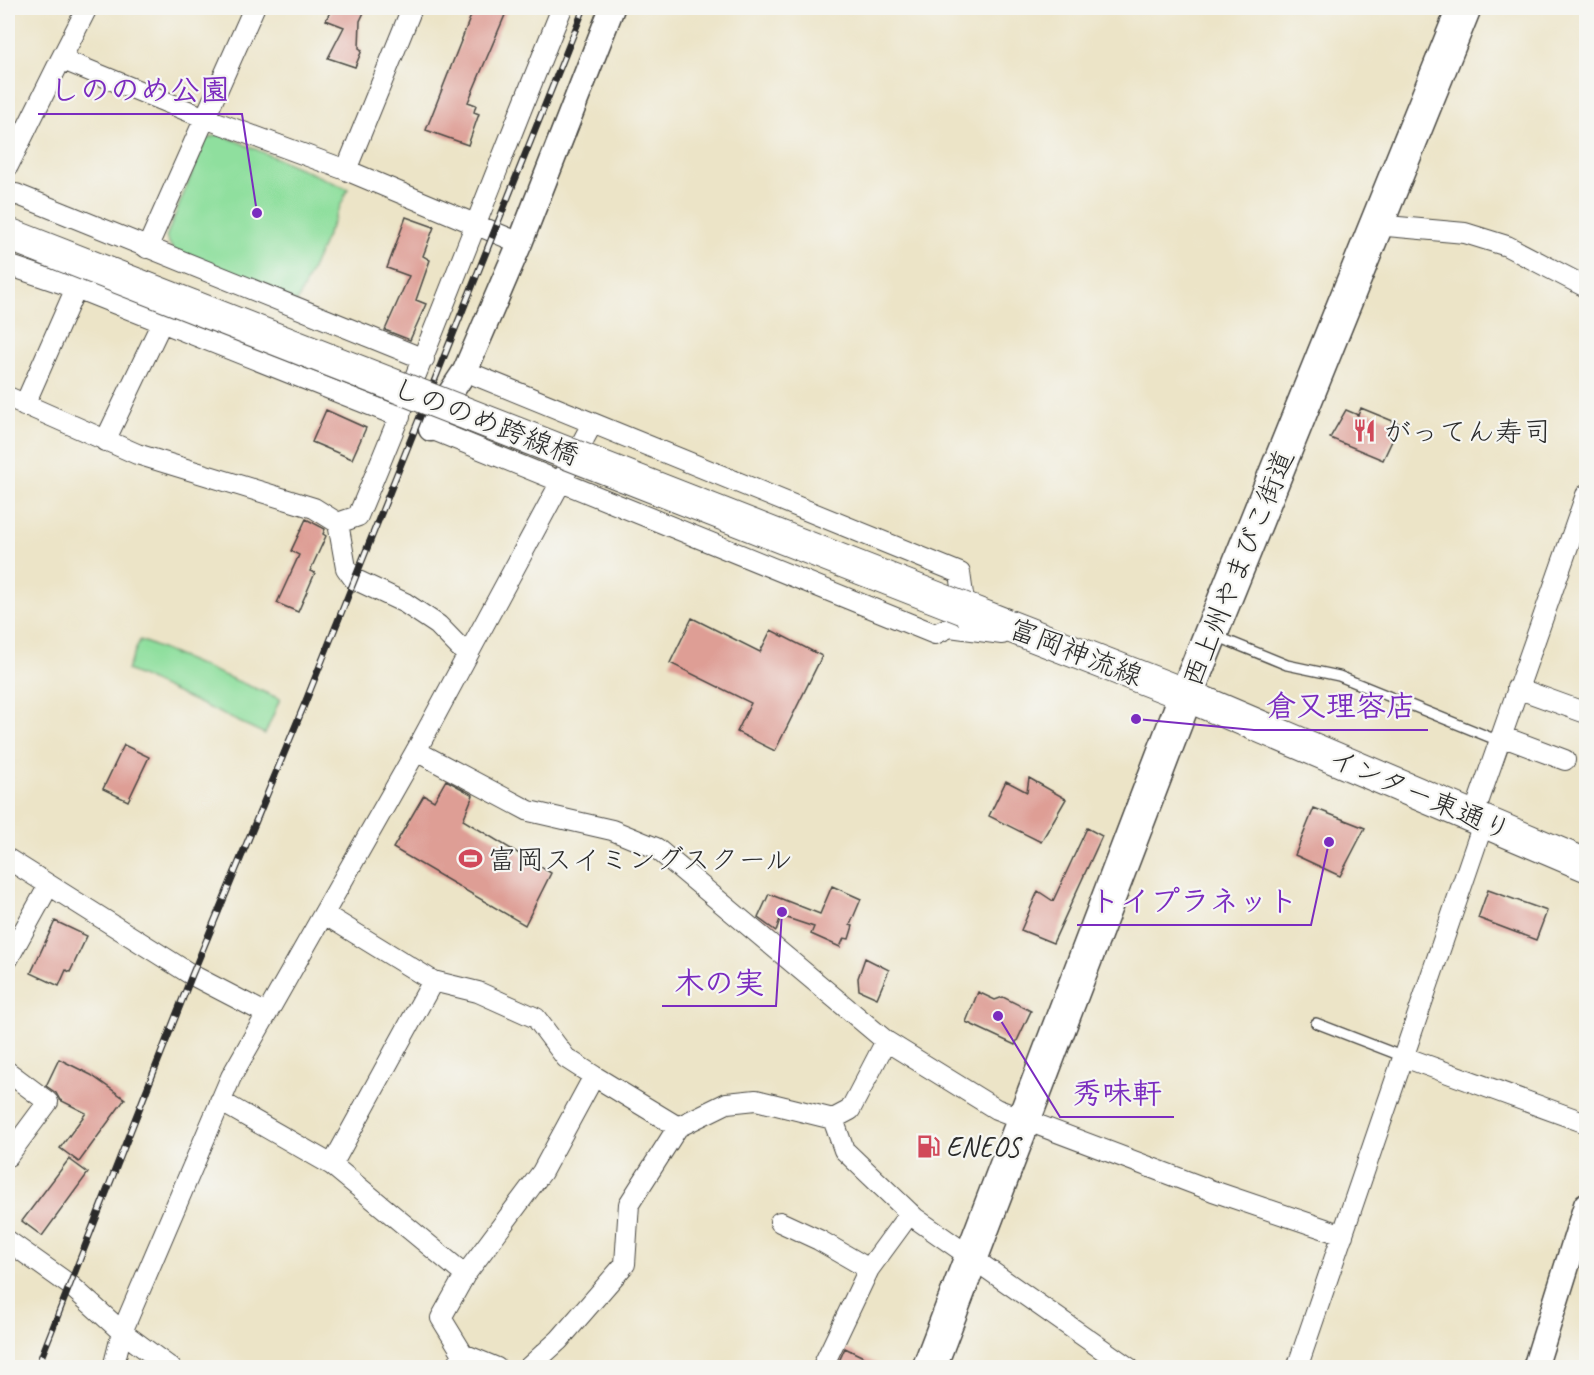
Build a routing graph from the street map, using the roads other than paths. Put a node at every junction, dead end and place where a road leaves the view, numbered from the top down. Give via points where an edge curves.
1 (87, 8) edge
2 (254, 8) edge
3 (412, 8) edge
4 (561, 8) edge
5 (612, 8) edge
6 (1464, 8) edge
7 (61, 59) junction
8 (205, 118) junction
9 (8, 166) edge
10 (346, 170) junction
11 (8, 198) edge
12 (473, 224) junction
13 (1376, 225) junction
14 (8, 234) edge
15 (519, 243) junction
16 (147, 248) junction
17 (8, 265) edge
18 (1587, 286) edge
19 (76, 288) junction
20 (162, 322) junction
21 (424, 359) junction
22 (465, 371) junction
23 (16, 402) edge
24 (400, 417) junction
25 (592, 424) junction
26 (431, 429) joint
27 (105, 441) junction
28 (561, 482) junction
29 (1587, 495) edge
30 (338, 523) junction
31 (965, 609) junction
32 (1211, 634) junction
33 (1044, 639) junction
34 (466, 655) junction
35 (1518, 688) junction
36 (1186, 695) junction
37 (1587, 713) edge
38 (1500, 738) junction
39 (416, 751) junction
40 (1565, 760) dead end
41 (1478, 819) junction
42 (8, 859) edge
43 (1587, 865) edge
44 (49, 885) junction
45 (324, 914) junction
46 (8, 959) edge
47 (432, 981) junction
48 (267, 1014) junction
49 (1316, 1023) dead end
50 (886, 1041) junction
51 (1404, 1057) junction
52 (8, 1072) edge
53 (594, 1076) junction
54 (220, 1101) junction
55 (833, 1119) junction
56 (1025, 1121) junction
57 (1587, 1123) edge
58 (678, 1126) junction
59 (8, 1156) edge
60 (332, 1166) junction
61 (1586, 1210) edge
62 (910, 1213) junction
63 (780, 1222) dead end
64 (1343, 1235) junction
65 (8, 1241) edge
66 (971, 1259) junction
67 (869, 1269) junction
68 (465, 1275) junction
69 (122, 1332) junction
70 (459, 1361) edge
71 (113, 1368) edge
72 (171, 1368) edge
73 (497, 1368) edge
74 (528, 1368) edge
75 (822, 1368) edge
76 (929, 1368) edge
77 (1129, 1368) edge
78 (1297, 1368) edge
79 (1534, 1368) edge

1 - 7 street
2 - 8 street
3 - 10 street
4 - 12 street
5 - 15 street
6 - 13 highway, 西上州やまびこ街道
7 - 8 street
7 - 9 street
8 - 10 street
8 - 16 street
10 - 12 street
11 - 16 street via 16,194
12 - 15 street
12 - 21 street
13 - 18 street via 1465,233 1507,246
13 - 32 highway, 西上州やまびこ街道
14 - 31 main road, しののめ跨線橋, bridge
15 - 22 street
16 - 21 street
17 - 19 street
19 - 20 street
19 - 23 street
20 - 24 street
20 - 27 street
21 - 24 street
22 - 25 street
22 - 26 street
23 - 27 street
24 - 30 street via 358,516
25 - 28 street
25 - 31 street via 960,573
26 - 28 street
27 - 30 street via 314,508
28 - 33 street via 935,634 950,627
28 - 34 street
29 - 35 street
30 - 34 street via 346,568 354,579 405,603 438,625
31 - 33 main road, 富岡神流線
32 - 36 highway, 西上州やまびこ街道
32 - 38 lane via 1287,665 1339,676
33 - 36 main road, 富岡神流線
34 - 39 street
35 - 37 street
35 - 38 street
36 - 41 main road, インター東通り
36 - 56 highway, 西上州やまびこ街道
38 - 40 street
38 - 41 street
39 - 45 street
39 - 50 street via 530,810 612,830 656,848
41 - 43 main road, インター東通り
41 - 51 street
42 - 44 street
44 - 46 street
44 - 48 street via 192,975
45 - 47 street
45 - 48 street
47 - 53 street via 478,992 536,1018 567,1058
47 - 60 street
48 - 54 street
49 - 51 lane
50 - 55 street via 850,1110
50 - 56 street via 996,1109
51 - 57 street
51 - 64 street
52 - 59 street via 48,1102
53 - 58 street
53 - 68 street via 542,1172
54 - 60 street
54 - 69 street
55 - 58 street via 756,1100 727,1103
55 - 62 street via 844,1150
56 - 64 street
56 - 66 highway, 西上州やまびこ街道
58 - 74 street via 629,1204 625,1264 559,1340
60 - 68 street
61 - 79 street
62 - 66 street
62 - 67 street
63 - 67 street
64 - 78 street
65 - 69 street via 70,1285
66 - 76 highway, 西上州やまびこ街道
66 - 77 street
67 - 75 street
68 - 70 street via 441,1318
69 - 71 street
69 - 72 street
70 - 73 street

